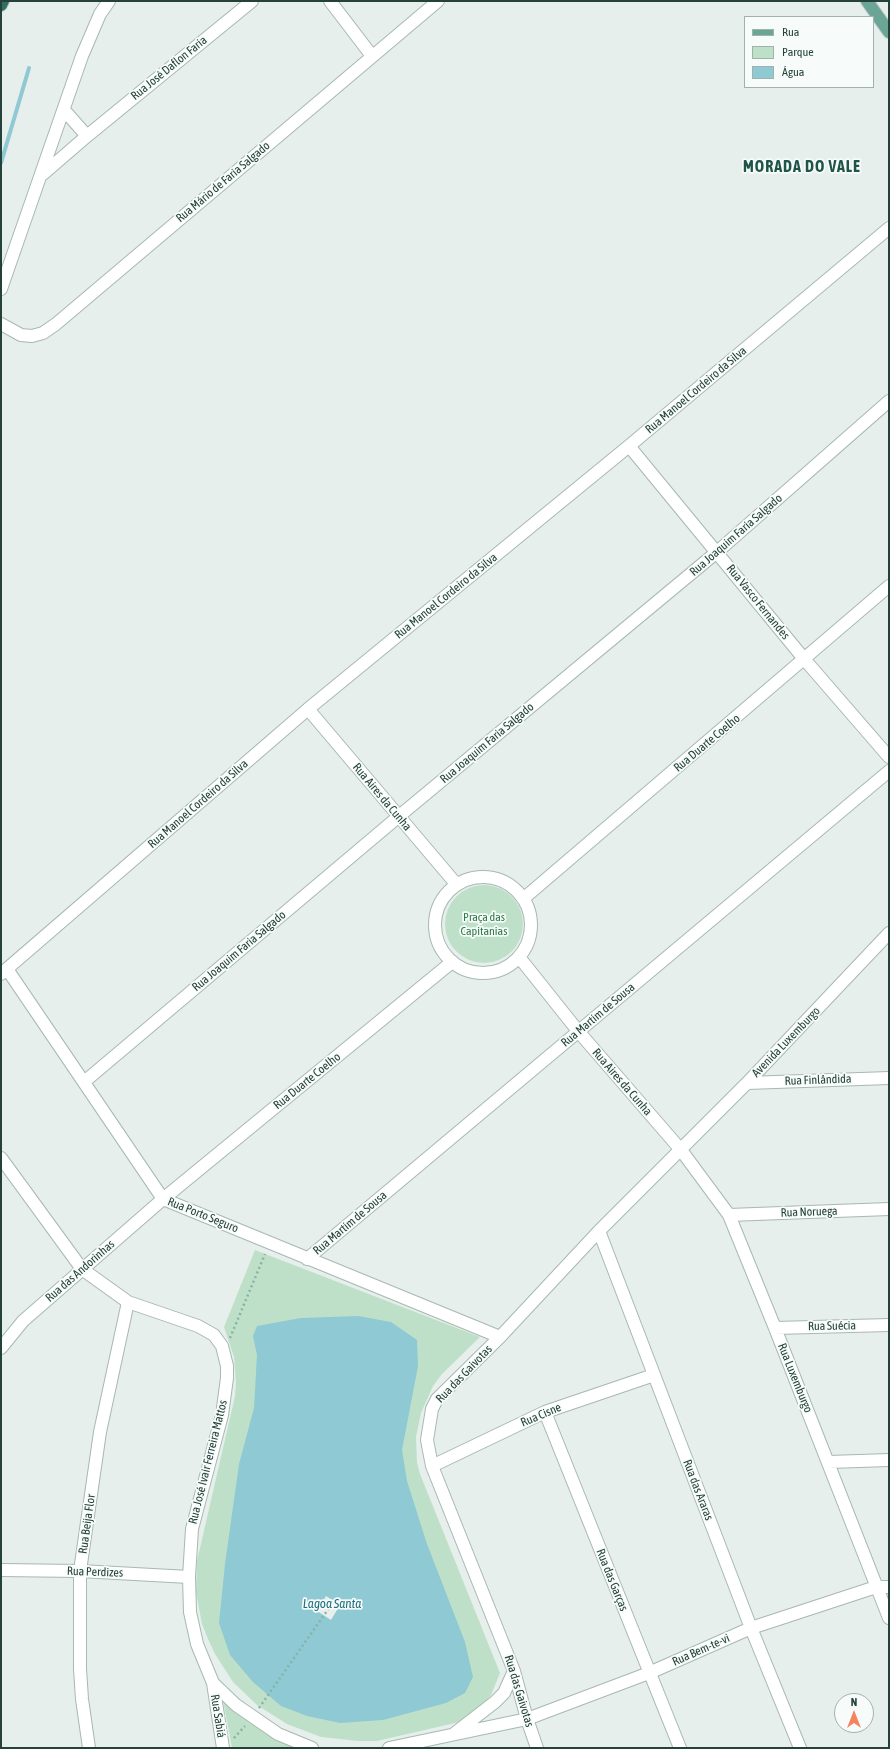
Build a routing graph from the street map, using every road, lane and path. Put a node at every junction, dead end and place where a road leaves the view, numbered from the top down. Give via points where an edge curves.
1 (3, 1) edge
2 (109, 1) edge
3 (252, 1) edge
4 (330, 1) edge
5 (438, 1) edge
6 (867, 1) edge
7 (1, 5) edge
8 (889, 32) edge
9 (372, 56) junction
10 (64, 110) junction
11 (87, 136) junction
12 (42, 175) junction
13 (889, 228) edge
14 (1, 289) edge
15 (1, 324) edge
16 (889, 401) edge
17 (629, 446) junction
18 (717, 552) junction
19 (889, 586) edge
20 (805, 660) junction
21 (308, 709) junction
22 (889, 757) edge
23 (889, 771) edge
24 (398, 817) junction
25 (457, 885) junction
26 (523, 899) junction
27 (889, 933) edge
28 (874, 949) junction
29 (889, 949) edge
30 (519, 957) junction
31 (452, 962) junction
32 (4, 972) edge
33 (578, 1032) junction
34 (889, 1078) edge
35 (84, 1082) junction
36 (747, 1083) junction
37 (681, 1150) junction
38 (1, 1158) edge
39 (163, 1199) junction
40 (889, 1209) edge
41 (729, 1215) junction
42 (599, 1231) junction
43 (270, 1242) junction
44 (307, 1259) junction
45 (82, 1269) junction
46 (128, 1302) junction
47 (889, 1325) edge
48 (776, 1328) junction
49 (500, 1337) junction
50 (1, 1348) edge
51 (225, 1352) junction
52 (654, 1376) junction
53 (545, 1412) junction
54 (889, 1460) edge
55 (829, 1462) junction
56 (432, 1466) junction
57 (1, 1570) edge
58 (80, 1570) junction
59 (189, 1577) junction
60 (876, 1587) junction
61 (889, 1587) edge
62 (329, 1608) dead end
63 (889, 1618) edge
64 (751, 1628) junction
65 (514, 1671) junction
66 (650, 1673) junction
67 (213, 1684) junction
68 (261, 1706) dead end
69 (527, 1719) junction
70 (246, 1725) dead end
71 (453, 1735) junction
72 (227, 1745) edge
73 (89, 1748) edge
74 (312, 1748) edge
75 (389, 1748) edge
76 (537, 1748) edge
77 (680, 1748) edge
78 (800, 1748) edge

1 - 7 highway
2 - 10 street via 100,14 82,56
3 - 11 street, Rua José Daflon Faria
4 - 9 street
5 - 9 street, Rua Mário de Faria Salgado
6 - 8 main road
9 - 15 street, Rua Mário de Faria Salgado via 56,324 43,333 32,336 21,335
10 - 11 street
10 - 12 street
11 - 12 street, Rua José Daflon Faria
12 - 14 street
13 - 17 street, Rua Manoel Cordeiro da Silva
16 - 18 street, Rua Joaquim Faria Salgado
17 - 18 street, Rua Vasco Fernandes
17 - 21 street, Rua Manoel Cordeiro da Silva
18 - 20 street, Rua Vasco Fernandes
18 - 24 street, Rua Joaquim Faria Salgado
19 - 20 street, Rua Duarte Coelho
20 - 22 street, Rua Vasco Fernandes
20 - 26 street, Rua Duarte Coelho
21 - 24 street, Rua Aires da Cunha
21 - 32 street, Rua Manoel Cordeiro da Silva
23 - 33 street, Rua Martim de Sousa
24 - 25 street, Rua Aires da Cunha
24 - 35 street, Rua Joaquim Faria Salgado
25 - 26 street via 475,878 493,878 510,886
25 - 31 street via 444,897 436,913 435,931 440,948
26 - 30 street via 529,913 531,929 527,944
27 - 28 street, Avenida Luxemburgo
28 - 29 street
28 - 36 street, Avenida Luxemburgo
30 - 31 street via 502,969 481,973 466,970
30 - 33 street, Rua Aires da Cunha
31 - 39 street, Rua Duarte Coelho
32 - 35 street, Rua Porto Seguro
33 - 37 street, Rua Aires da Cunha
33 - 44 street, Rua Martim de Sousa
34 - 36 street, Rua Finlândida
35 - 39 street, Rua Porto Seguro
36 - 37 street, Avenida Luxemburgo
37 - 41 street, Rua Luxemburgo
37 - 42 street, Rua das Gaivotas
38 - 45 street, Rua José Ivair Ferreira Mattos
39 - 43 street, Rua Porto Seguro
39 - 45 street, Rua das Andorinhas
40 - 41 street, Rua Noruega
41 - 48 street, Rua Luxemburgo
42 - 49 street, Rua das Gaivotas
42 - 52 street, Rua das Araras
43 - 44 street, Rua Porto Seguro
43 - 51 path
44 - 49 street, Rua Porto Seguro
45 - 46 street, Rua José Ivair Ferreira Mattos
45 - 50 street, Rua das Andorinhas via 23,1321
46 - 51 street, Rua José Ivair Ferreira Mattos via 198,1326 214,1335
46 - 58 street, Rua Beija Flor via 100,1432
47 - 48 street, Rua Suécia
48 - 55 street, Rua Luxemburgo
49 - 56 street, Rua das Gaivotas via 437,1399 428,1430 428,1451
51 - 59 street, Rua José Ivair Ferreira Mattos via 227,1378 222,1415 192,1530
52 - 53 street, Rua Cisne
52 - 64 street, Rua das Araras
53 - 56 street, Rua Cisne
53 - 66 street, Rua das Garças
54 - 55 street
55 - 60 street, Rua Luxemburgo
56 - 65 street, Rua das Gaivotas
57 - 58 street, Rua Perdizes
58 - 59 street, Rua Perdizes
58 - 73 street, Rua Beija Flor via 80,1669
59 - 67 street, Rua José Ivair Ferreira Mattos via 190,1612 197,1644
60 - 61 street, Rua Bem-te-vi
60 - 63 street, Rua Luxemburgo
60 - 64 street, Rua Bem-te-vi
62 - 68 path
64 - 66 street, Rua Bem-te-vi
64 - 78 street, Rua das Araras
65 - 69 street, Rua das Gaivotas
65 - 71 street via 504,1693
66 - 69 street, Rua Bem-te-vi
66 - 77 street, Rua das Garças
67 - 72 street, Rua Sabiá
67 - 74 street, Rua José Ivair Ferreira Mattos via 236,1705 278,1734
69 - 71 street
69 - 76 street, Rua das Gaivotas
70 - 72 path
71 - 75 street

